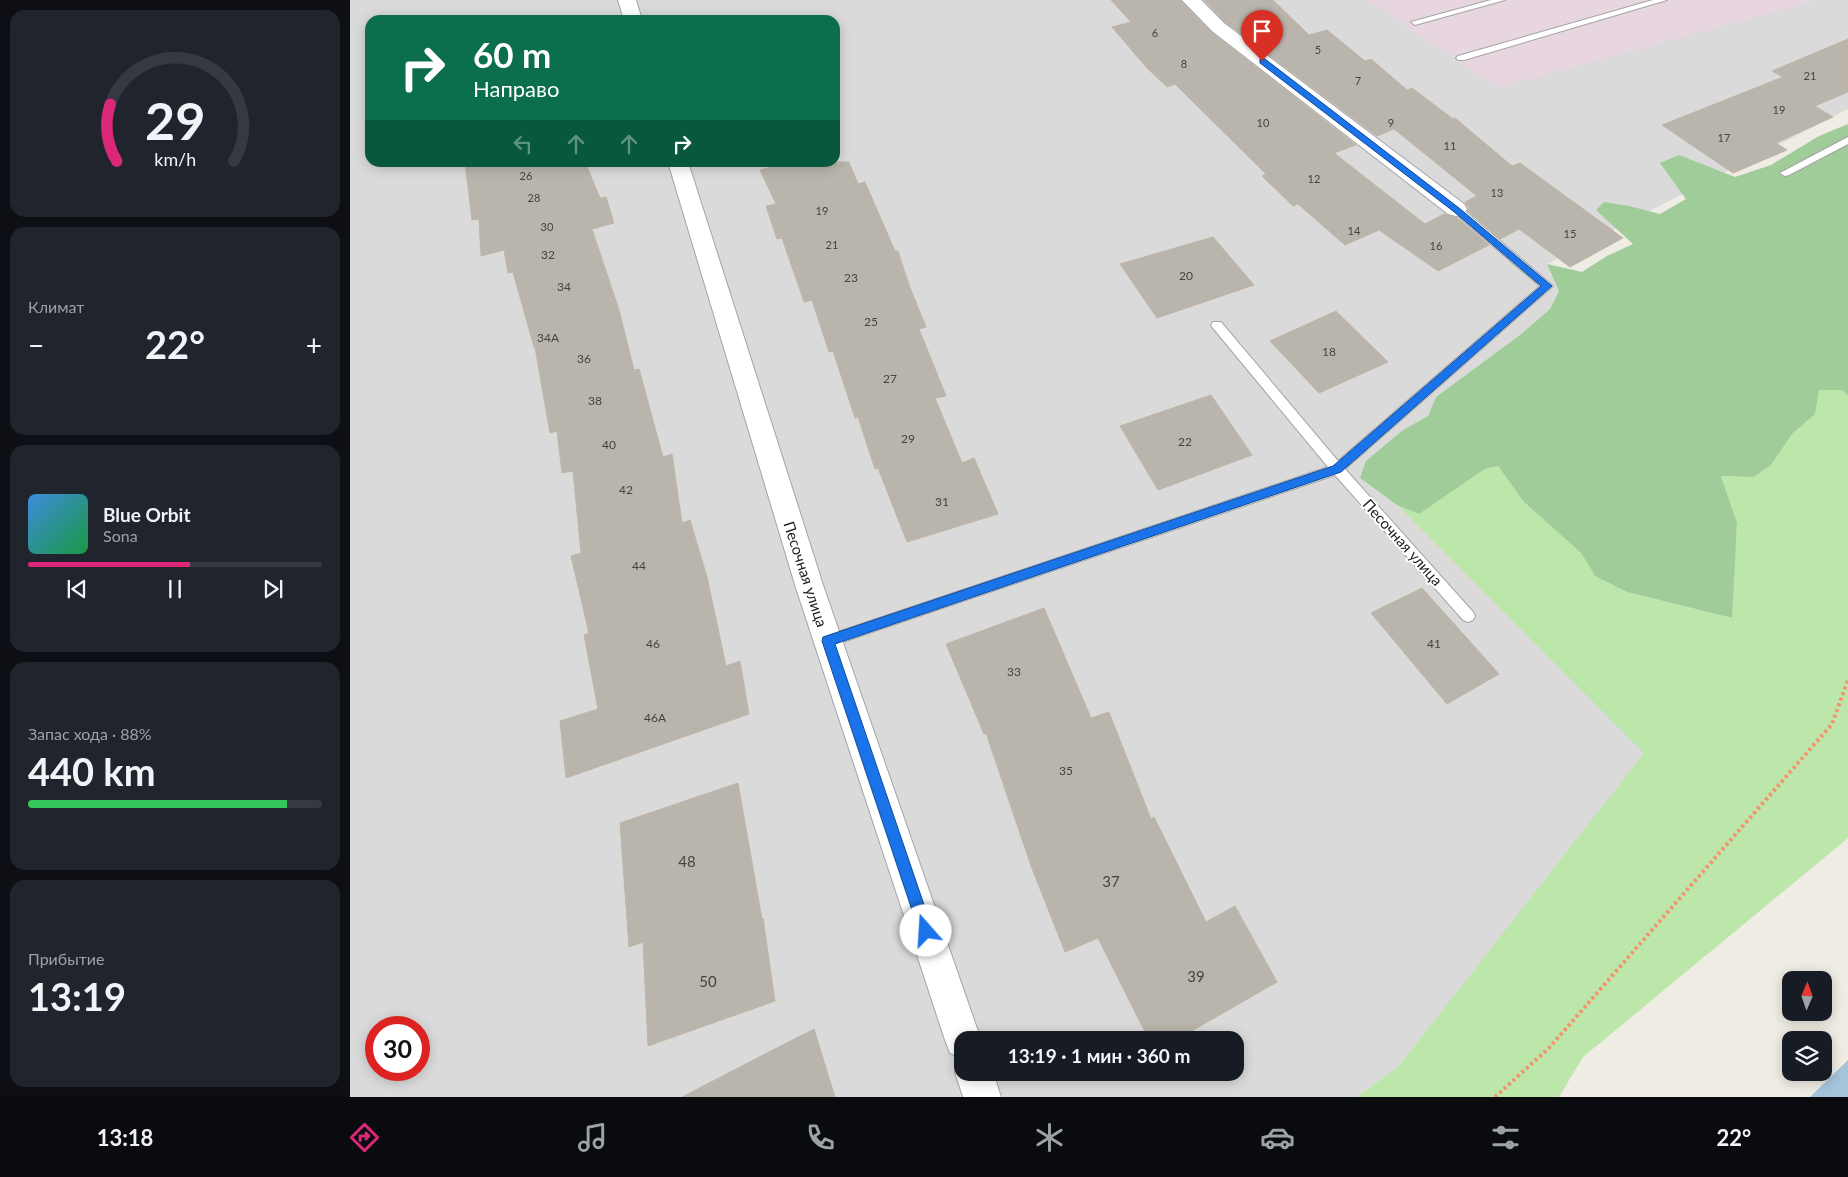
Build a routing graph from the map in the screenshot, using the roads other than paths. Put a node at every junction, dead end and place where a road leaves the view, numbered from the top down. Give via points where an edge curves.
1 (627, 0) edge
2 (1191, 0) edge
3 (1501, 0) edge
4 (1663, 0) edge
5 (632, 15) edge
6 (1415, 22) dead end
7 (1462, 58) dead end
8 (1848, 140) edge
9 (680, 167) edge
10 (1785, 173) dead end
11 (1456, 210) joint
12 (1217, 325) dead end
13 (1337, 469) junction
14 (1468, 616) dead end
15 (828, 641) junction
16 (960, 1031) edge
17 (977, 1081) edge
18 (982, 1097) edge

1 - 5 street
2 - 11 street via 1218,26
3 - 6 lane
4 - 7 lane
8 - 10 lane
9 - 15 street, Песочная улица
11 - 13 lane via 1547,286
12 - 13 lane, Песочная улица
13 - 14 lane, Песочная улица
13 - 15 lane
15 - 16 street, Песочная улица
17 - 18 street

